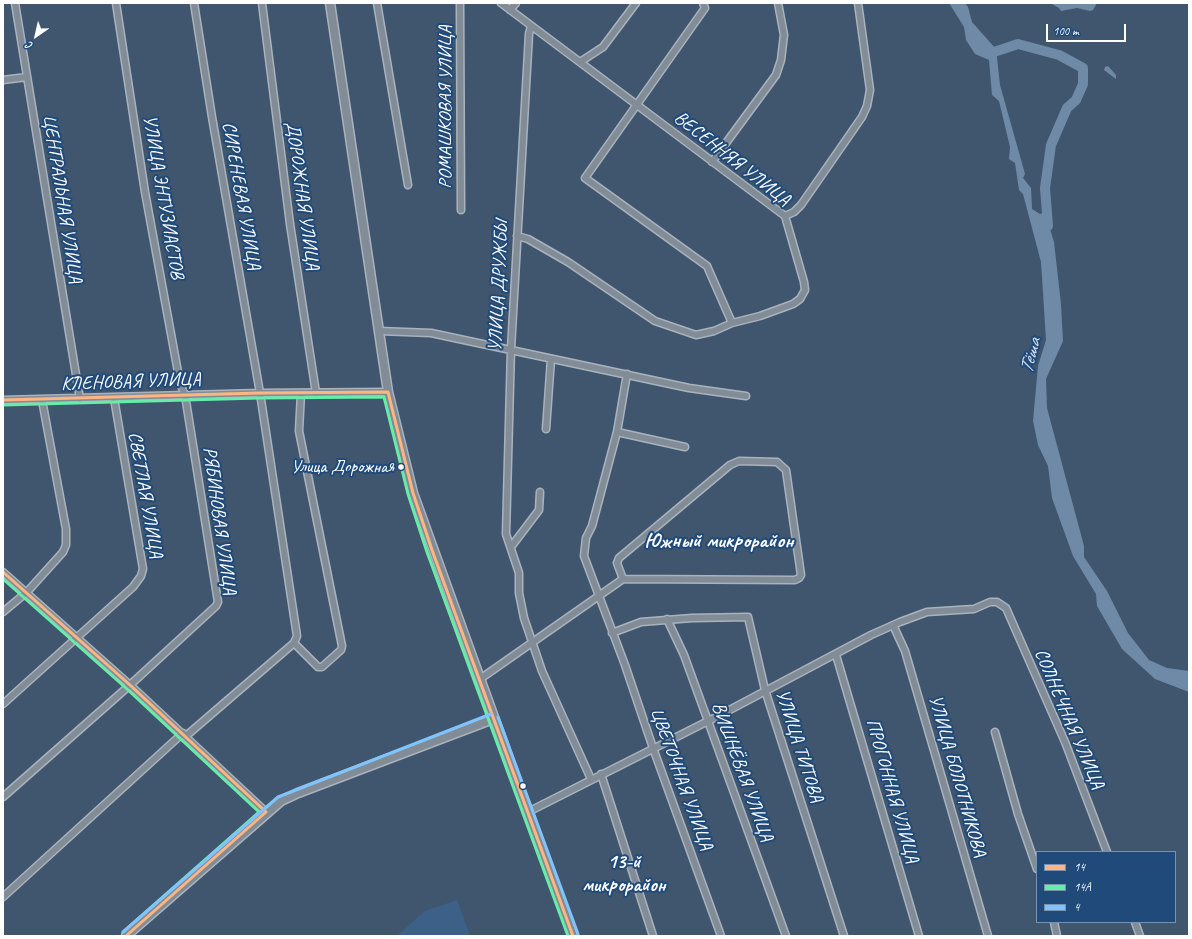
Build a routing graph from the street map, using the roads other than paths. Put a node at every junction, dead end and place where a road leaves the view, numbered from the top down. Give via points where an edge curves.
1 (15, 3) edge
2 (116, 3) edge
3 (194, 3) edge
4 (262, 3) edge
5 (330, 3) edge
6 (377, 3) edge
7 (460, 3) edge
8 (501, 3) edge
9 (516, 3) edge
10 (636, 3) edge
11 (778, 3) edge
12 (858, 3) edge
13 (704, 5) edge
14 (510, 10) junction
15 (531, 26) junction
16 (580, 62) junction
17 (27, 77) junction
18 (3, 80) edge
19 (636, 104) junction
20 (712, 162) junction
21 (408, 185) dead end
22 (461, 210) dead end
23 (785, 216) junction
24 (516, 236) junction
25 (732, 323) junction
26 (380, 331) junction
27 (511, 349) junction
28 (551, 359) junction
29 (627, 374) junction
30 (388, 392) junction
31 (260, 393) junction
32 (301, 393) junction
33 (316, 393) junction
34 (185, 395) junction
35 (746, 396) dead end
36 (114, 398) junction
37 (80, 399) junction
38 (3, 400) edge
39 (42, 400) junction
40 (546, 429) dead end
41 (617, 432) junction
42 (685, 447) dead end
43 (540, 492) dead end
44 (511, 547) junction
45 (3, 572) edge
46 (623, 579) junction
47 (27, 592) junction
48 (599, 595) junction
49 (3, 612) edge
50 (667, 619) junction
51 (893, 625) junction
52 (612, 633) junction
53 (78, 638) junction
54 (294, 643) junction
55 (532, 643) junction
56 (836, 655) junction
57 (480, 679) junction
58 (130, 684) junction
59 (765, 690) junction
60 (3, 704) edge
61 (493, 719) junction
62 (707, 722) junction
63 (995, 732) dead end
64 (184, 734) junction
65 (653, 748) junction
66 (601, 774) junction
67 (591, 779) junction
68 (3, 797) edge
69 (266, 812) junction
70 (528, 812) junction
71 (1107, 851) edge
72 (1036, 867) edge
73 (3, 897) edge
74 (1054, 923) edge
75 (1135, 923) edge
76 (126, 936) edge
77 (573, 936) edge
78 (653, 936) edge
79 (721, 936) edge
80 (786, 936) edge
81 (844, 936) edge
82 (919, 936) edge
83 (988, 936) edge
84 (1058, 936) edge
85 (1140, 936) edge

1 - 17 street, ЦЕНТРАЛЬНАЯ УЛИЦА
2 - 34 street, УЛИЦА ЭНТУЗИАСТОВ via 145,192 180,383
3 - 31 street, СИРЕНЕВАЯ УЛИЦА
4 - 33 street, ДОРОЖНАЯ УЛИЦА via 290,224
5 - 26 main road
6 - 21 street
7 - 22 street, РОМАШКОВАЯ УЛИЦА
8 - 14 street, ВЕСЕННЯЯ УЛИЦА
9 - 14 street
10 - 16 street via 604,47
11 - 20 street via 784,35 776,75
12 - 23 street via 870,90 867,106 801,205
13 - 19 street
14 - 15 street, ВЕСЕННЯЯ УЛИЦА
15 - 16 street, ВЕСЕННЯЯ УЛИЦА
15 - 24 street, УЛИЦА ДРУЖБЫ via 528,34
16 - 19 street, ВЕСЕННЯЯ УЛИЦА
17 - 18 street
17 - 37 street, ЦЕНТРАЛЬНАЯ УЛИЦА
19 - 20 street, ВЕСЕННЯЯ УЛИЦА
19 - 25 street via 586,179 707,266
20 - 23 street, ВЕСЕННЯЯ УЛИЦА
23 - 25 street, ВЕСЕННЯЯ УЛИЦА via 805,290 800,299 793,304
24 - 25 street via 528,239 568,262 655,321 696,335
24 - 27 street, УЛИЦА ДРУЖБЫ
26 - 27 street via 431,333
26 - 30 main road
27 - 28 street
27 - 44 street, УЛИЦА ДРУЖБЫ via 506,534
28 - 29 street
28 - 40 street
29 - 35 street via 689,388
29 - 41 street, ЦВЕТОЧНАЯ УЛИЦА
30 - 33 street, КЛЕНОВАЯ УЛИЦА
30 - 57 main road via 413,493
31 - 32 street, КЛЕНОВАЯ УЛИЦА
31 - 34 street, КЛЕНОВАЯ УЛИЦА
31 - 54 street, СИРЕНЕВАЯ УЛИЦА via 297,636
32 - 33 street, КЛЕНОВАЯ УЛИЦА
32 - 54 street via 299,431 342,646 341,650 322,667
34 - 36 street, КЛЕНОВАЯ УЛИЦА
34 - 58 street, РЯБИНОВАЯ УЛИЦА via 218,602
36 - 37 street, КЛЕНОВАЯ УЛИЦА
36 - 53 street, СВЕТЛАЯ УЛИЦА via 143,569 133,587
37 - 39 street, КЛЕНОВАЯ УЛИЦА
38 - 39 street, КЛЕНОВАЯ УЛИЦА
39 - 47 street via 66,528 66,545 63,552
41 - 42 street
41 - 48 street, ЦВЕТОЧНАЯ УЛИЦА via 592,526 586,538 584,556
43 - 44 street via 539,510
44 - 55 street, УЛИЦА ДРУЖБЫ via 519,573 519,593 524,618
45 - 47 street
46 - 46 street via 617,563 619,558 730,465 739,461 777,462 786,470 801,575 799,578
46 - 48 street
47 - 49 street
47 - 53 street
48 - 52 street, ЦВЕТОЧНАЯ УЛИЦА
48 - 55 street
50 - 52 street via 641,622
50 - 59 street, УЛИЦА ТИТОВА via 748,617
50 - 62 street, ВИШНЁВАЯ УЛИЦА via 684,655
51 - 56 street
51 - 71 street, СОЛНЕЧНАЯ УЛИЦА via 927,612 974,609 990,602 997,602 1006,608 1065,742
51 - 83 street, УЛИЦА БОЛОТНИКОВА via 905,651
52 - 65 street, ЦВЕТОЧНАЯ УЛИЦА
53 - 58 street
53 - 60 street, СВЕТЛАЯ УЛИЦА
54 - 64 street
55 - 57 street
55 - 67 street, УЛИЦА ДРУЖБЫ
56 - 59 street
56 - 82 street, ПРОГОННАЯ УЛИЦА
57 - 61 main road
58 - 64 street
58 - 68 street, РЯБИНОВАЯ УЛИЦА
59 - 62 street
59 - 81 street, УЛИЦА ТИТОВА
61 - 69 main road via 298,793
61 - 70 main road
62 - 65 street
62 - 80 street, ВИШНЁВАЯ УЛИЦА
63 - 72 street
64 - 69 street
64 - 73 street
65 - 66 street
65 - 79 street, ЦВЕТОЧНАЯ УЛИЦА
66 - 67 street
66 - 78 street
67 - 70 street
69 - 76 main road
70 - 77 main road
74 - 84 street
75 - 85 street

